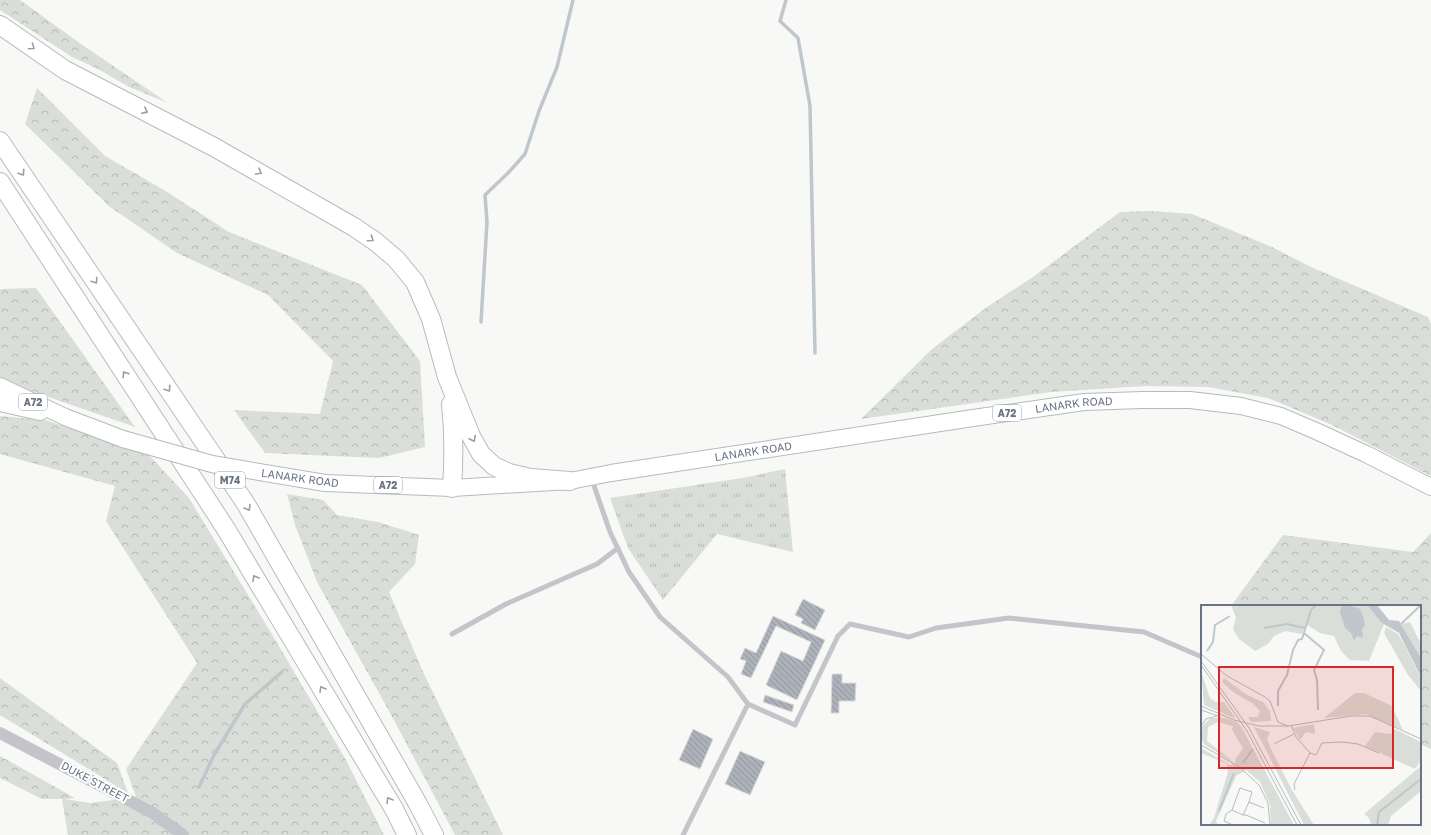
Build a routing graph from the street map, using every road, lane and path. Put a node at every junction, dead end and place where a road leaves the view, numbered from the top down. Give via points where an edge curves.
1 (0, 25) edge
2 (0, 141) edge
3 (0, 182) edge
4 (447, 377) junction
5 (0, 386) edge
6 (0, 404) edge
7 (65, 418) junction
8 (591, 478) junction
9 (570, 482) junction
10 (1431, 487) edge
11 (452, 488) junction
12 (618, 548) junction
13 (452, 634) dead end
14 (1201, 657) edge
15 (748, 704) junction
16 (1, 733) edge
17 (183, 835) edge
18 (407, 835) edge
19 (434, 835) edge
20 (682, 835) edge

1 -> 4 highway via 65,70 214,147 376,242 396,259 415,282 430,319
2 -> 19 highway, M74 via 246,504
18 -> 3 highway, M74 via 394,809 226,529
4 -> 9 highway via 471,436 481,454 494,466 509,473 531,478
4 - 11 highway via 454,427
5 - 7 main road, LANARK ROAD / A72
6 - 7 main road, LANARK ROAD / A72
7 - 11 main road, LANARK ROAD / A72, bridge via 123,439 212,464 325,483
8 - 9 main road, LANARK ROAD / A72
8 - 10 main road, LANARK ROAD / A72 via 1084,402 1190,400 1241,406 1281,416 1366,454
8 - 12 lane
9 - 11 main road, LANARK ROAD / A72
12 - 13 lane via 597,564 506,604
12 - 15 lane via 629,572 660,617 728,677
14 - 15 lane via 1144,632 1009,618 936,628 910,637 850,624 838,636 795,725
15 - 20 lane
16 - 17 street, DUKE STREET via 153,813

